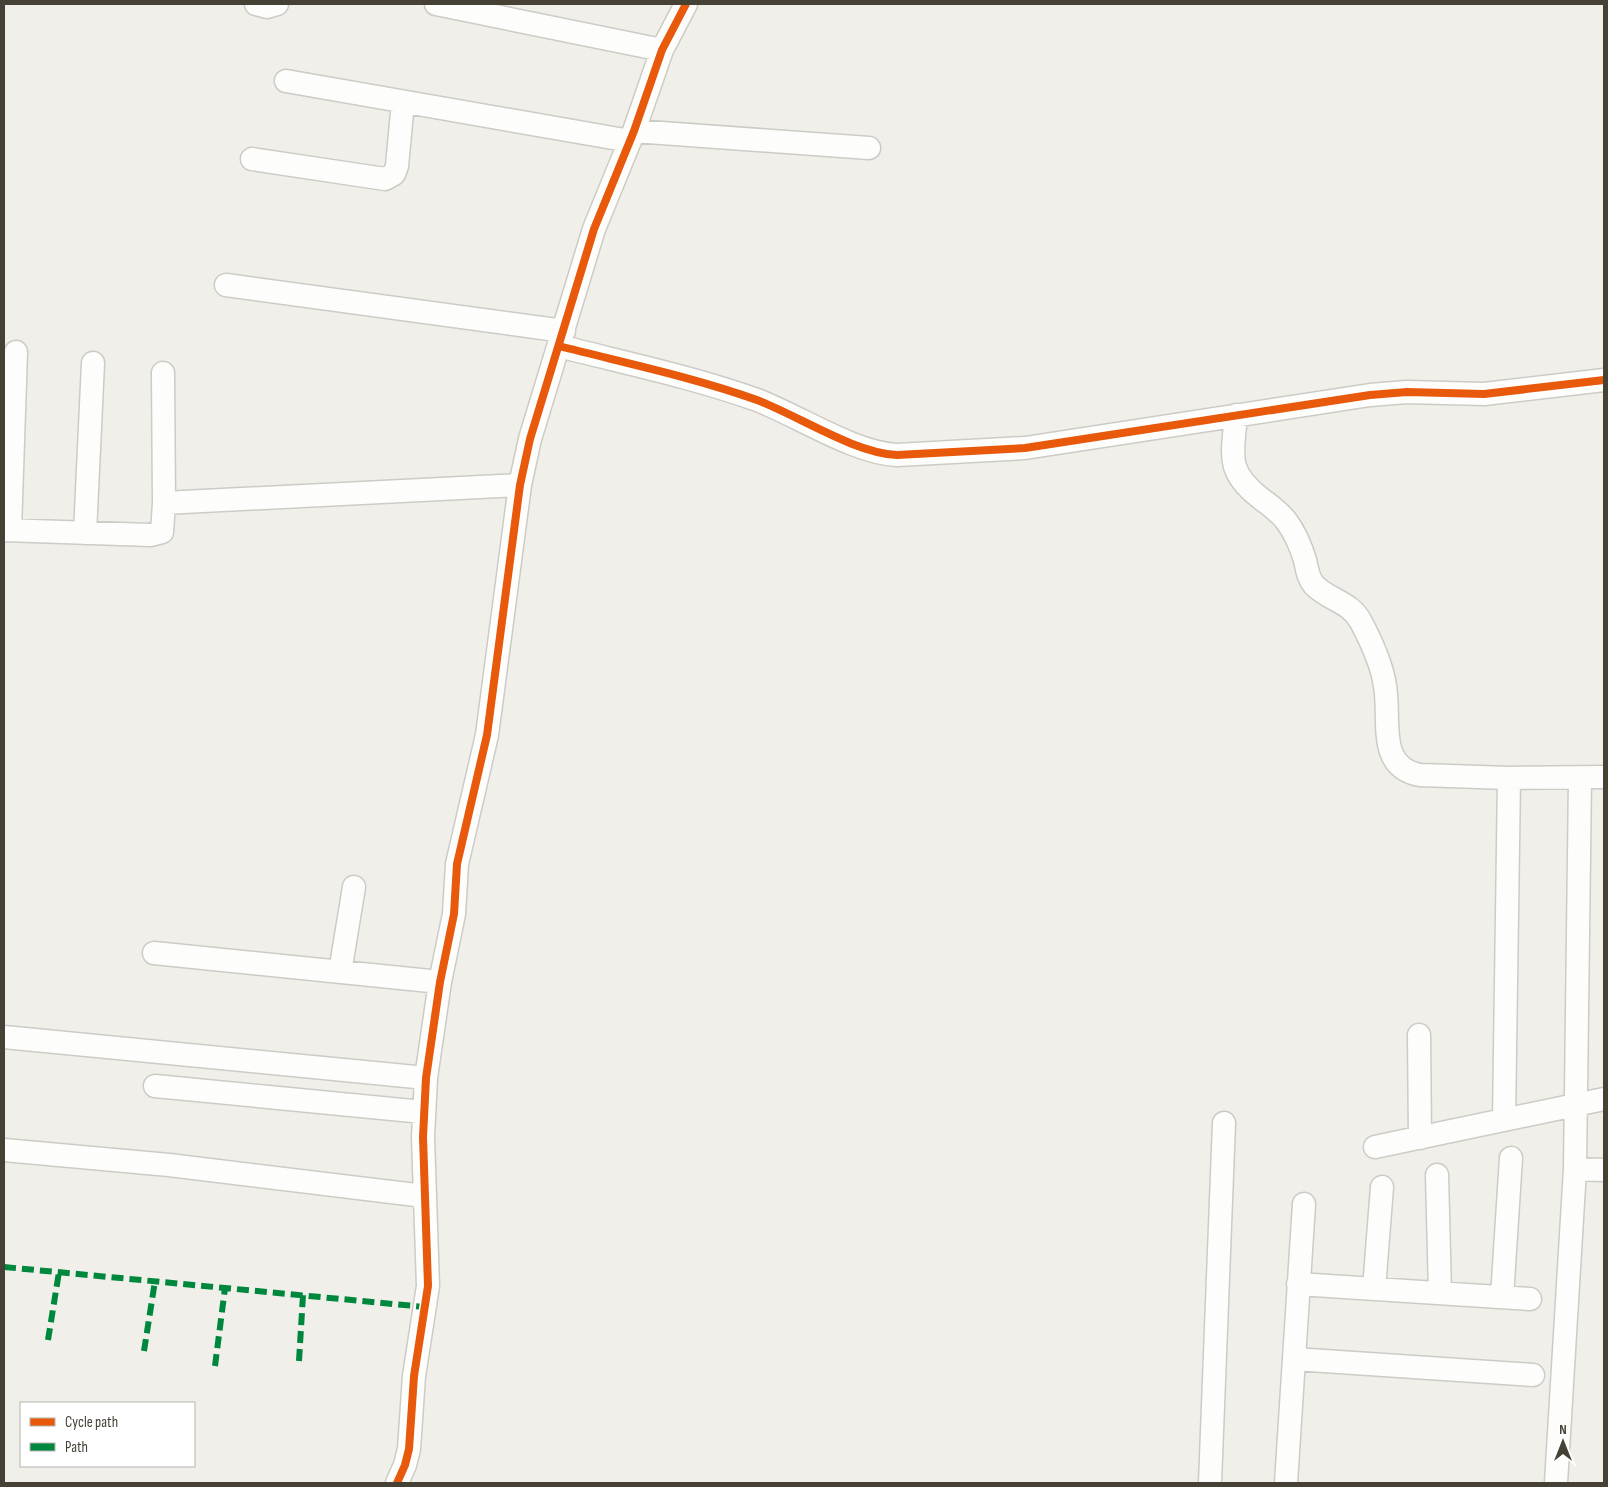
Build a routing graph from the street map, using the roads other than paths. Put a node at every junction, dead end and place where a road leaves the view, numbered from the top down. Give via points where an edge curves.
1 (256, 4) edge
2 (277, 4) edge
3 (436, 4) edge
4 (686, 4) edge
5 (662, 50) junction
6 (286, 81) dead end
7 (403, 102) junction
8 (632, 136) junction
9 (869, 148) dead end
10 (252, 159) dead end
11 (226, 285) dead end
12 (562, 338) junction
13 (16, 352) dead end
14 (93, 362) dead end
15 (163, 373) dead end
16 (1604, 380) edge
17 (1236, 415) junction
18 (520, 485) junction
19 (164, 503) junction
20 (7, 530) edge
21 (84, 533) junction
22 (1604, 777) edge
23 (1509, 778) junction
24 (1580, 778) junction
25 (354, 887) dead end
26 (154, 953) dead end
27 (340, 972) junction
28 (440, 982) junction
29 (1419, 1035) dead end
30 (4, 1037) edge
31 (426, 1078) junction
32 (155, 1086) dead end
33 (1604, 1099) edge
34 (1575, 1105) junction
35 (423, 1112) junction
36 (1504, 1120) junction
37 (1224, 1123) dead end
38 (1420, 1138) junction
39 (1375, 1147) dead end
40 (4, 1150) edge
41 (1512, 1158) dead end
42 (1575, 1169) junction
43 (1604, 1170) edge
44 (1437, 1175) dead end
45 (1382, 1187) dead end
46 (424, 1196) junction
47 (1304, 1204) dead end
48 (1298, 1284) junction
49 (1374, 1289) junction
50 (1440, 1293) junction
51 (1502, 1297) junction
52 (1530, 1299) dead end
53 (1294, 1359) junction
54 (1533, 1375) dead end
55 (398, 1483) edge
56 (1210, 1483) edge
57 (1286, 1483) edge
58 (1556, 1483) edge

1 - 2 street via 267,7
3 - 5 street
4 - 5 street
5 - 8 street
6 - 7 street
7 - 8 street
7 - 10 street via 397,166 394,174 385,179
8 - 9 street
8 - 12 street via 594,229
11 - 12 street
12 - 17 street via 736,393 883,454 1025,448
12 - 18 street via 530,439
13 - 20 street
14 - 21 street
15 - 19 street
16 - 17 street via 1484,394 1407,392 1370,395
17 - 23 street via 1233,458 1237,475 1287,522 1300,545 1312,583 1353,610 1365,629 1386,686 1390,750 1394,760 1407,772 1420,775
18 - 19 street
18 - 28 street via 487,735 457,864 454,914
19 - 21 street via 164,527 158,534
20 - 21 street
22 - 24 street
23 - 24 street
23 - 36 street
24 - 34 street
25 - 27 street
26 - 27 street
27 - 28 street
28 - 31 street
29 - 38 street
30 - 31 street
31 - 35 street
32 - 35 street
33 - 34 street
34 - 36 street
34 - 42 street
35 - 46 street
36 - 38 street
37 - 56 street
38 - 39 street
40 - 46 street via 169,1165
41 - 51 street
42 - 43 street
42 - 58 street
44 - 50 street
45 - 49 street
46 - 55 street via 428,1286 414,1376 409,1449
47 - 48 street
48 - 49 street
48 - 53 street
49 - 50 street
50 - 51 street
51 - 52 street
53 - 54 street
53 - 57 street

